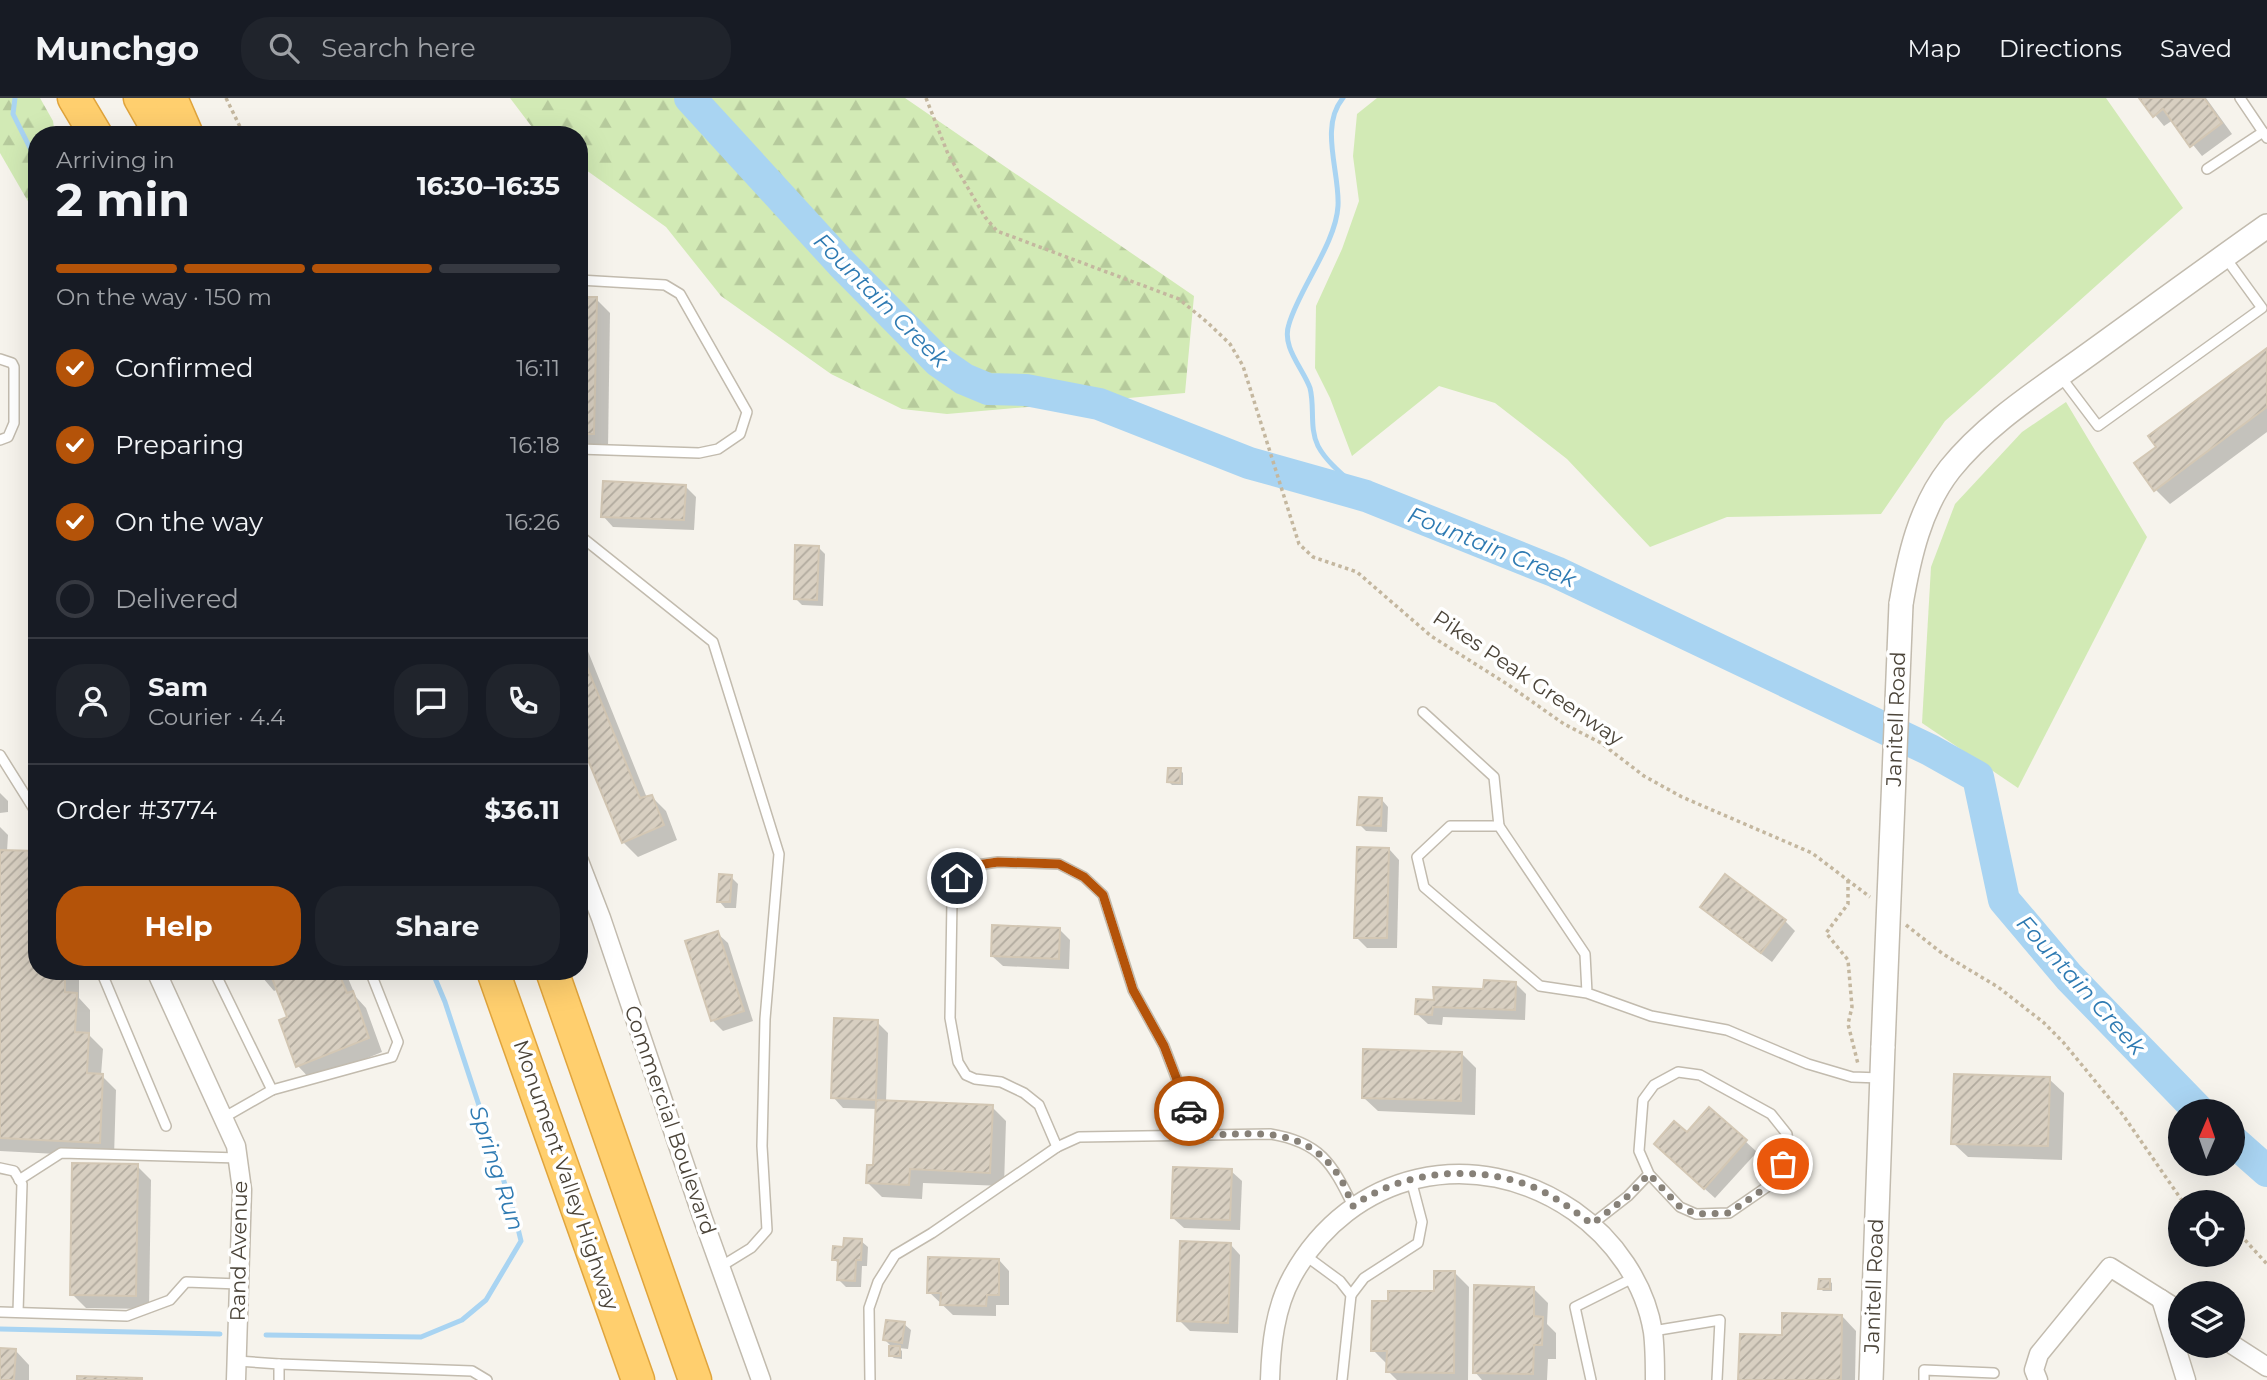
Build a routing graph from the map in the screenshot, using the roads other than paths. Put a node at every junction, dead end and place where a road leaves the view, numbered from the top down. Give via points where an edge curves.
1 (74, 98) edge
2 (140, 98) edge
3 (171, 98) edge
4 (2240, 98) edge
5 (91, 126) edge
6 (156, 126) edge
7 (183, 126) edge
8 (2265, 135) edge
9 (2207, 169) dead end
10 (2267, 226) edge
11 (2225, 257) junction
12 (588, 281) edge
13 (0, 359) edge
14 (2060, 375) junction
15 (0, 440) edge
16 (588, 449) edge
17 (588, 542) edge
18 (1423, 712) dead end
19 (0, 755) edge
20 (28, 800) edge
21 (1499, 826) junction
22 (588, 884) edge
23 (105, 980) edge
24 (160, 980) edge
25 (218, 980) edge
26 (374, 980) edge
27 (496, 980) edge
28 (555, 980) edge
29 (1587, 993) junction
30 (1872, 1078) junction
31 (272, 1090) junction
32 (223, 1118) junction
33 (166, 1126) dead end
34 (1198, 1135) junction
35 (1057, 1147) junction
36 (239, 1158) junction
37 (0, 1168) edge
38 (1649, 1174) junction
39 (19, 1180) junction
40 (1411, 1180) junction
41 (1353, 1206) junction
42 (1592, 1224) junction
43 (1306, 1256) junction
44 (720, 1266) junction
45 (1633, 1278) junction
46 (239, 1284) junction
47 (1351, 1295) junction
48 (668, 1299) junction
49 (2161, 1299) junction
50 (2168, 1303) edge
51 (0, 1312) edge
52 (18, 1312) junction
53 (1653, 1331) junction
54 (2245, 1353) edge
55 (237, 1361) junction
56 (279, 1364) junction
57 (2267, 1367) edge
58 (1994, 1373) dead end
59 (236, 1380) edge
60 (279, 1380) edge
61 (487, 1380) edge
62 (638, 1380) edge
63 (695, 1380) edge
64 (713, 1380) edge
65 (761, 1380) edge
66 (870, 1380) edge
67 (1270, 1380) edge
68 (1342, 1380) edge
69 (1591, 1380) edge
70 (1655, 1380) edge
71 (1717, 1380) edge
72 (1871, 1380) edge
73 (1924, 1380) edge
74 (2038, 1380) edge
75 (2186, 1380) edge

1 - 5 highway
2 - 6 highway
3 - 7 highway
4 - 8 lane
8 - 9 lane
10 - 11 street, Janitell Road
11 - 14 street, Janitell Road
11 - 14 lane via 2262,308 2098,426
12 - 16 lane via 665,285 680,294 747,412 740,434 718,449 699,453
13 - 15 lane via 14,367 14,423 8,437
14 - 30 street, Janitell Road, bridge via 1994,425 1949,471 1922,520 1907,567 1901,604 1883,1046
17 - 44 lane via 713,642 779,854 764,1029 762,1146 767,1230 751,1248
18 - 21 lane via 1494,777
19 - 20 lane
21 - 29 lane via 1585,954
21 - 29 lane via 1450,827 1417,858 1424,887 1540,986
22 - 44 street, Commercial Boulevard
23 - 33 lane
24 - 32 street, Rand Avenue
25 - 31 lane
26 - 31 lane via 398,1042 392,1057
27 - 62 highway, Monument Valley Highway
28 - 48 highway
29 - 30 lane via 1651,1016 1727,1030 1808,1064
30 - 72 street, Janitell Road
31 - 32 lane
32 - 36 street, Rand Avenue
34 - 35 lane via 1079,1137
34 - 35 lane via 1164,1046 1133,990 1103,895 1084,877 1059,864 970,866 957,878 952,901 950,1018 958,1062 966,1075 1001,1082 1039,1105
34 - 41 lane via 1294,1138 1320,1153 1338,1174
35 - 66 lane via 895,1255 869,1308
36 - 39 lane via 61,1153
36 - 46 street, Rand Avenue
37 - 39 lane via 14,1171
38 - 38 lane via 1680,1207 1696,1214 1729,1213 1777,1180 1788,1147 1787,1134 1771,1114 1700,1075 1678,1072 1654,1085 1643,1100 1639,1152
38 - 42 lane
39 - 52 lane
40 - 41 street
40 - 42 street via 1462,1174 1508,1179 1554,1198
40 - 47 lane via 1422,1222 1418,1243 1364,1278
41 - 43 street
42 - 45 street via 1619,1253
43 - 47 lane
43 - 67 street via 1282,1300
44 - 65 street, Commercial Boulevard
45 - 53 street
45 - 69 lane via 1575,1307
46 - 52 lane via 186,1282 170,1300 127,1316
46 - 55 street, Rand Avenue
47 - 68 lane
48 - 63 highway
48 - 64 highway
49 - 50 street
49 - 74 street via 2110,1267 2039,1354 2034,1370
49 - 75 street
51 - 52 lane
53 - 70 street
53 - 71 lane via 1720,1321
54 - 57 street
55 - 56 lane
55 - 59 street, Rand Avenue
56 - 60 lane
56 - 61 lane via 472,1371
58 - 73 lane via 1924,1370

